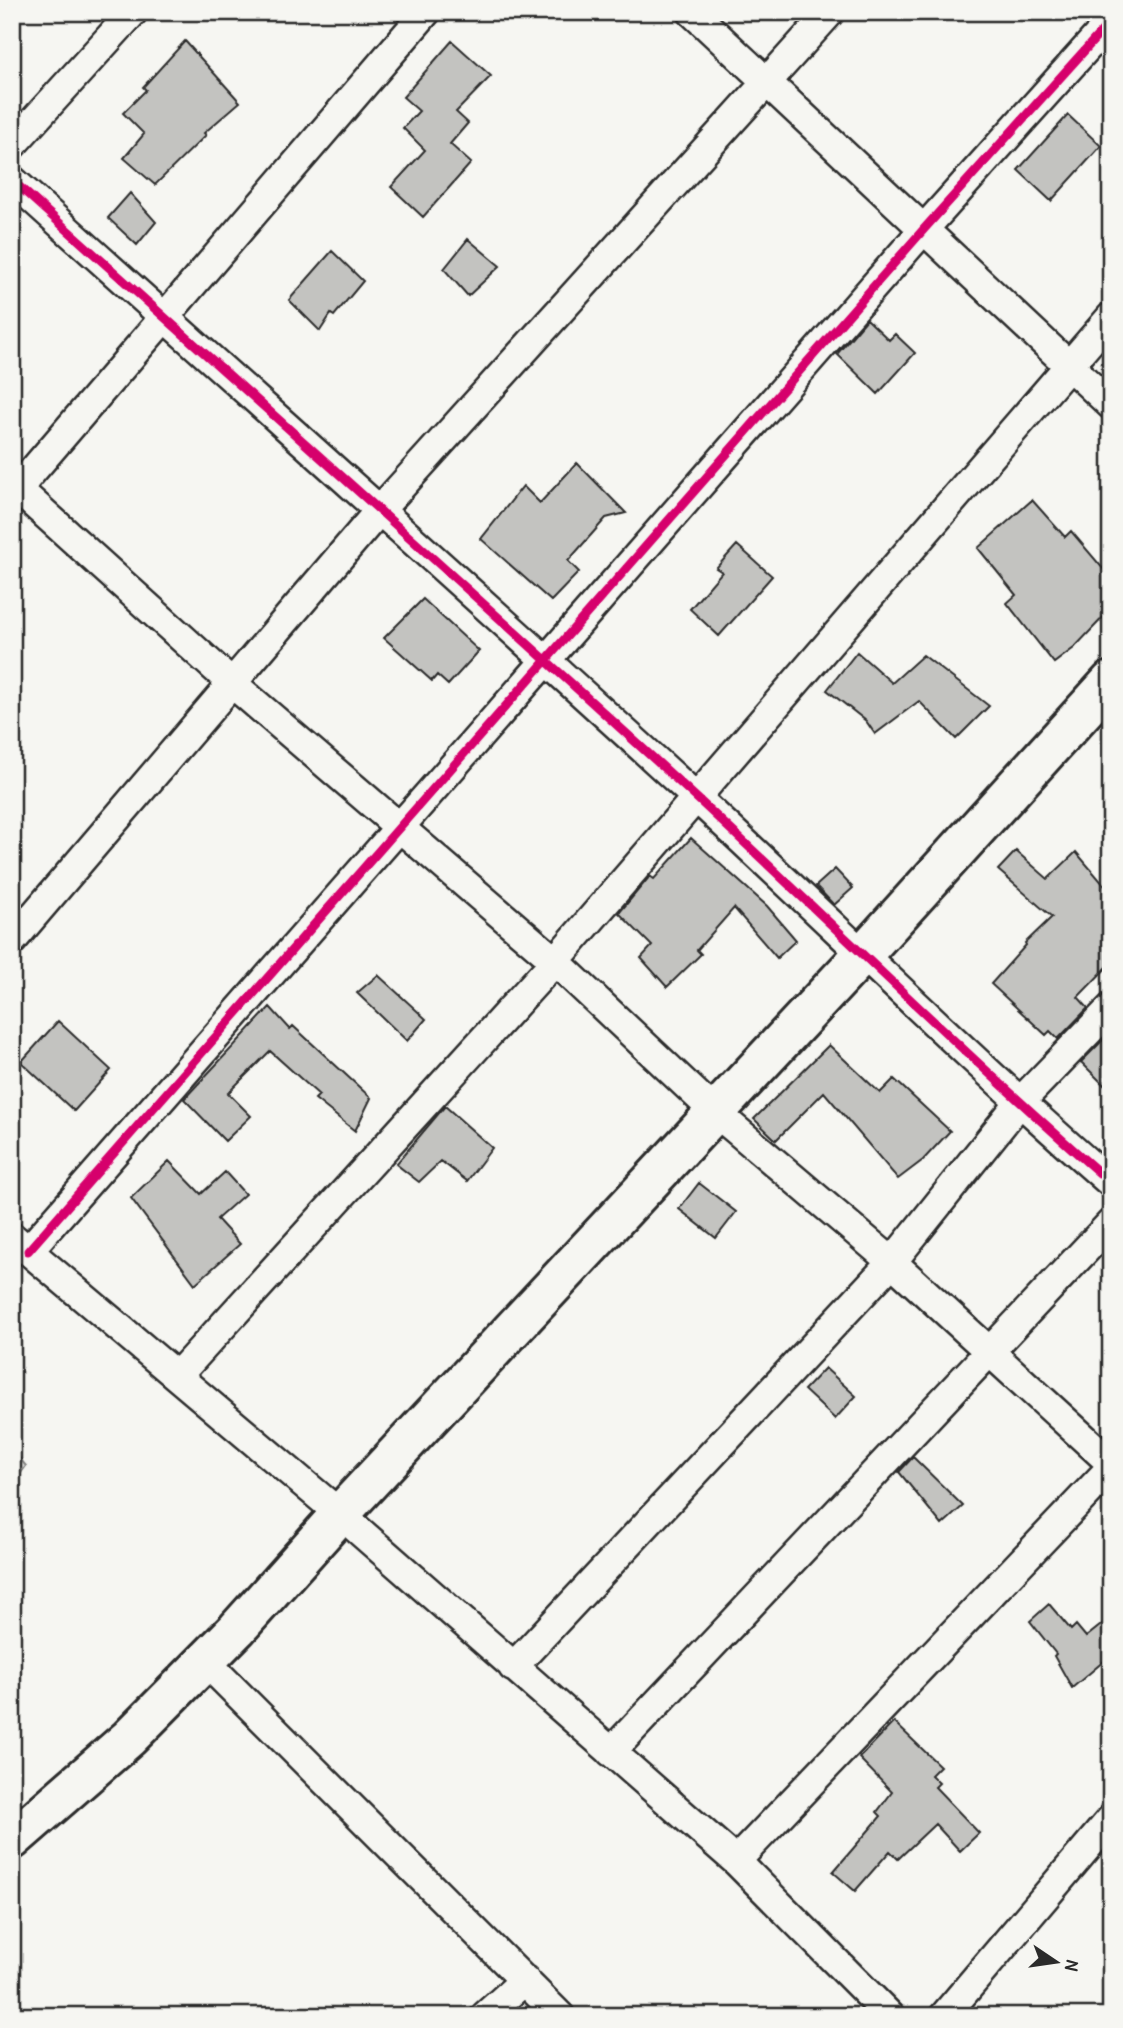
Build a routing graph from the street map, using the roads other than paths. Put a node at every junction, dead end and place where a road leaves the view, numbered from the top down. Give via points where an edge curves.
1 (133, 12) edge
2 (426, 12) edge
3 (692, 12) edge
4 (830, 12) edge
5 (1111, 21) edge
6 (765, 80) junction
7 (12, 145) edge
8 (12, 180) edge
9 (924, 229) junction
10 (164, 317) junction
11 (1111, 317) edge
12 (1068, 364) junction
13 (1111, 405) edge
14 (14, 489) edge
15 (378, 512) junction
16 (545, 661) junction
17 (1111, 681) edge
18 (233, 684) junction
19 (696, 797) junction
20 (400, 828) junction
21 (12, 941) edge
22 (864, 953) junction
23 (555, 961) junction
24 (1111, 1008) edge
25 (1019, 1103) junction
26 (714, 1111) junction
27 (1111, 1183) edge
28 (1111, 1223) edge
29 (20, 1244) edge
30 (892, 1262) junction
31 (990, 1352) junction
32 (177, 1376) junction
33 (1111, 1463) edge
34 (1111, 1468) edge
35 (340, 1514) junction
36 (205, 1661) junction
37 (513, 1667) junction
38 (611, 1752) junction
39 (1111, 1819) edge
40 (12, 1840) edge
41 (736, 1861) junction
42 (525, 1980) junction
43 (485, 2016) edge
44 (561, 2016) edge
45 (890, 2016) edge
46 (944, 2016) edge

1 - 7 street
2 - 10 street
3 - 6 street
4 - 6 street
5 - 9 street
6 - 9 street
6 - 15 street
8 - 10 street
9 - 12 street
9 - 16 street
10 - 14 street
10 - 15 street
11 - 12 street
12 - 13 street
12 - 19 street
14 - 18 street
15 - 16 street
15 - 18 street
16 - 19 street
16 - 20 street
17 - 22 main road
18 - 20 street
18 - 21 street
19 - 22 street
19 - 23 street
20 - 23 street
20 - 29 street
22 - 25 street
22 - 26 main road
23 - 26 street
23 - 32 street
24 - 25 street
25 - 27 street
25 - 30 street
26 - 30 street
26 - 35 main road
28 - 31 street
29 - 32 street
30 - 31 street
30 - 37 street
31 - 33 street
31 - 38 street
32 - 35 street
34 - 41 street
35 - 36 main road
35 - 37 street
36 - 40 main road via 129,1738
36 - 42 street
37 - 38 street
38 - 41 street
39 - 46 street
41 - 45 street
42 - 43 street
42 - 44 street

